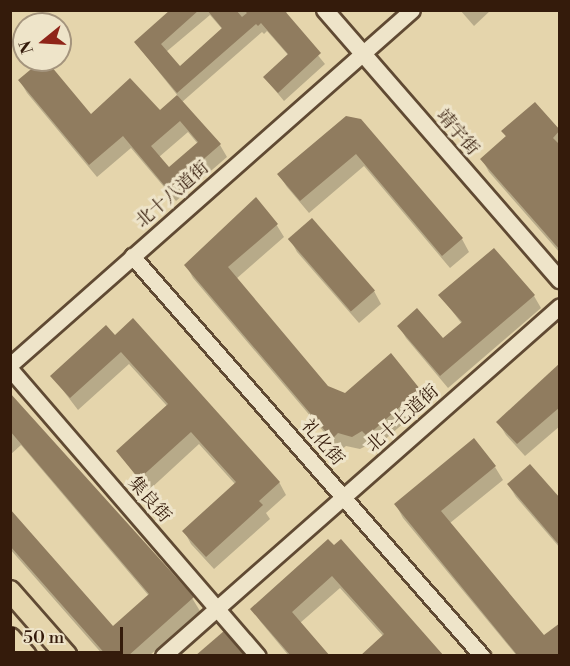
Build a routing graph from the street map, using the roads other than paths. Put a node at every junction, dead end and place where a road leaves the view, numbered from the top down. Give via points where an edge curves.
1 (325, 10) edge
2 (412, 10) edge
3 (363, 55) junction
4 (132, 256) junction
5 (560, 280) edge
6 (560, 306) edge
7 (10, 367) edge
8 (343, 498) junction
9 (10, 591) edge
10 (217, 608) junction
11 (10, 638) edge
12 (26, 656) edge
13 (67, 656) edge
14 (163, 656) edge
15 (258, 656) edge
16 (482, 656) edge

1 - 3 main road, 靖宇街
2 - 3 street, 北十八道街
3 - 4 street, 北十八道街
3 - 5 main road, 靖宇街
4 - 7 street, 北十八道街
4 - 8 street, 礼化街
6 - 8 street, 北十七道街
7 - 10 street, 集良街
8 - 10 street, 北十七道街
8 - 16 street, 礼化街
9 - 13 highway
10 - 14 street, 北十七道街
10 - 15 street, 集良街
11 - 12 highway

